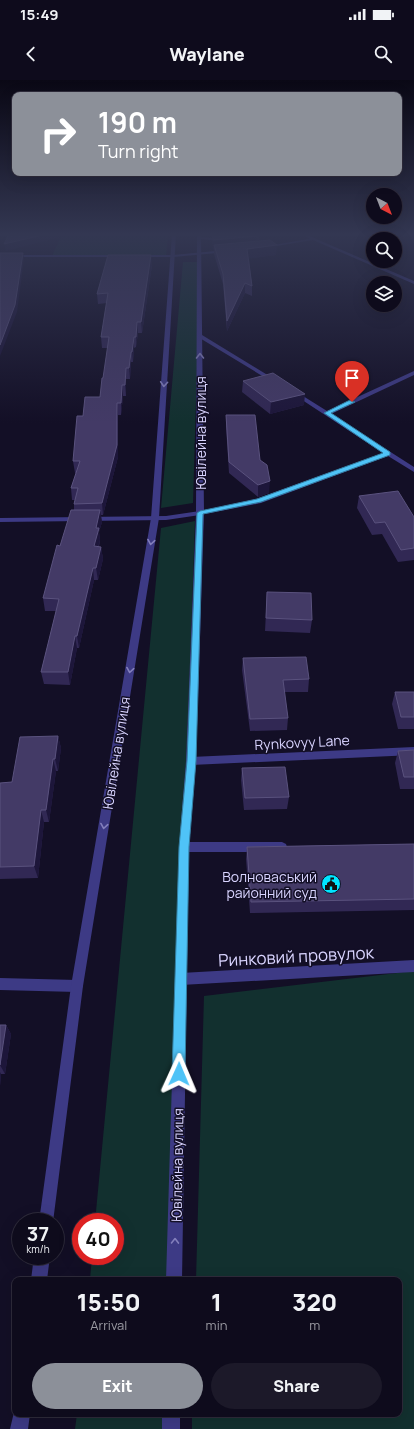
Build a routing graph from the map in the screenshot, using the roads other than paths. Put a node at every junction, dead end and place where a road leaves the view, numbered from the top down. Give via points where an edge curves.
1 (169, 297) edge
2 (200, 297) edge
3 (200, 336) junction
4 (414, 373) edge
5 (280, 385) edge
6 (287, 389) edge
7 (327, 413) junction
8 (388, 454) junction
9 (414, 470) edge
10 (200, 513) junction
11 (155, 518) junction
12 (0, 520) edge
13 (414, 751) edge
14 (191, 761) junction
15 (295, 846) edge
16 (184, 847) junction
17 (414, 966) edge
18 (181, 979) junction
19 (0, 984) edge
20 (77, 986) junction
21 (47, 1213) edge
22 (41, 1265) edge
23 (39, 1277) edge
24 (174, 1277) edge
25 (21, 1417) edge
26 (171, 1417) edge
27 (19, 1429) edge
28 (171, 1429) edge

1 -> 11 street, Ювілейна вулиця
2 - 3 street, Ювілейна вулиця
3 - 5 street
10 -> 3 street, Ювілейна вулиця
4 - 7 street
6 - 7 street
7 - 8 street
8 - 9 street
8 - 10 street via 258,501
10 - 11 street
10 - 14 street, Ювілейна вулиця
11 - 12 street
11 -> 20 street, Ювілейна вулиця
13 - 14 street, Rynkovyy Lane
14 - 16 street, Ювілейна вулиця
15 - 16 street
16 - 18 street, Ювілейна вулиця
17 - 18 street, Ринковий провулок
24 -> 18 street, Ювілейна вулиця
19 - 20 street
20 - 21 street, Ювілейна вулиця
22 - 23 street
25 - 27 street
26 - 28 street

